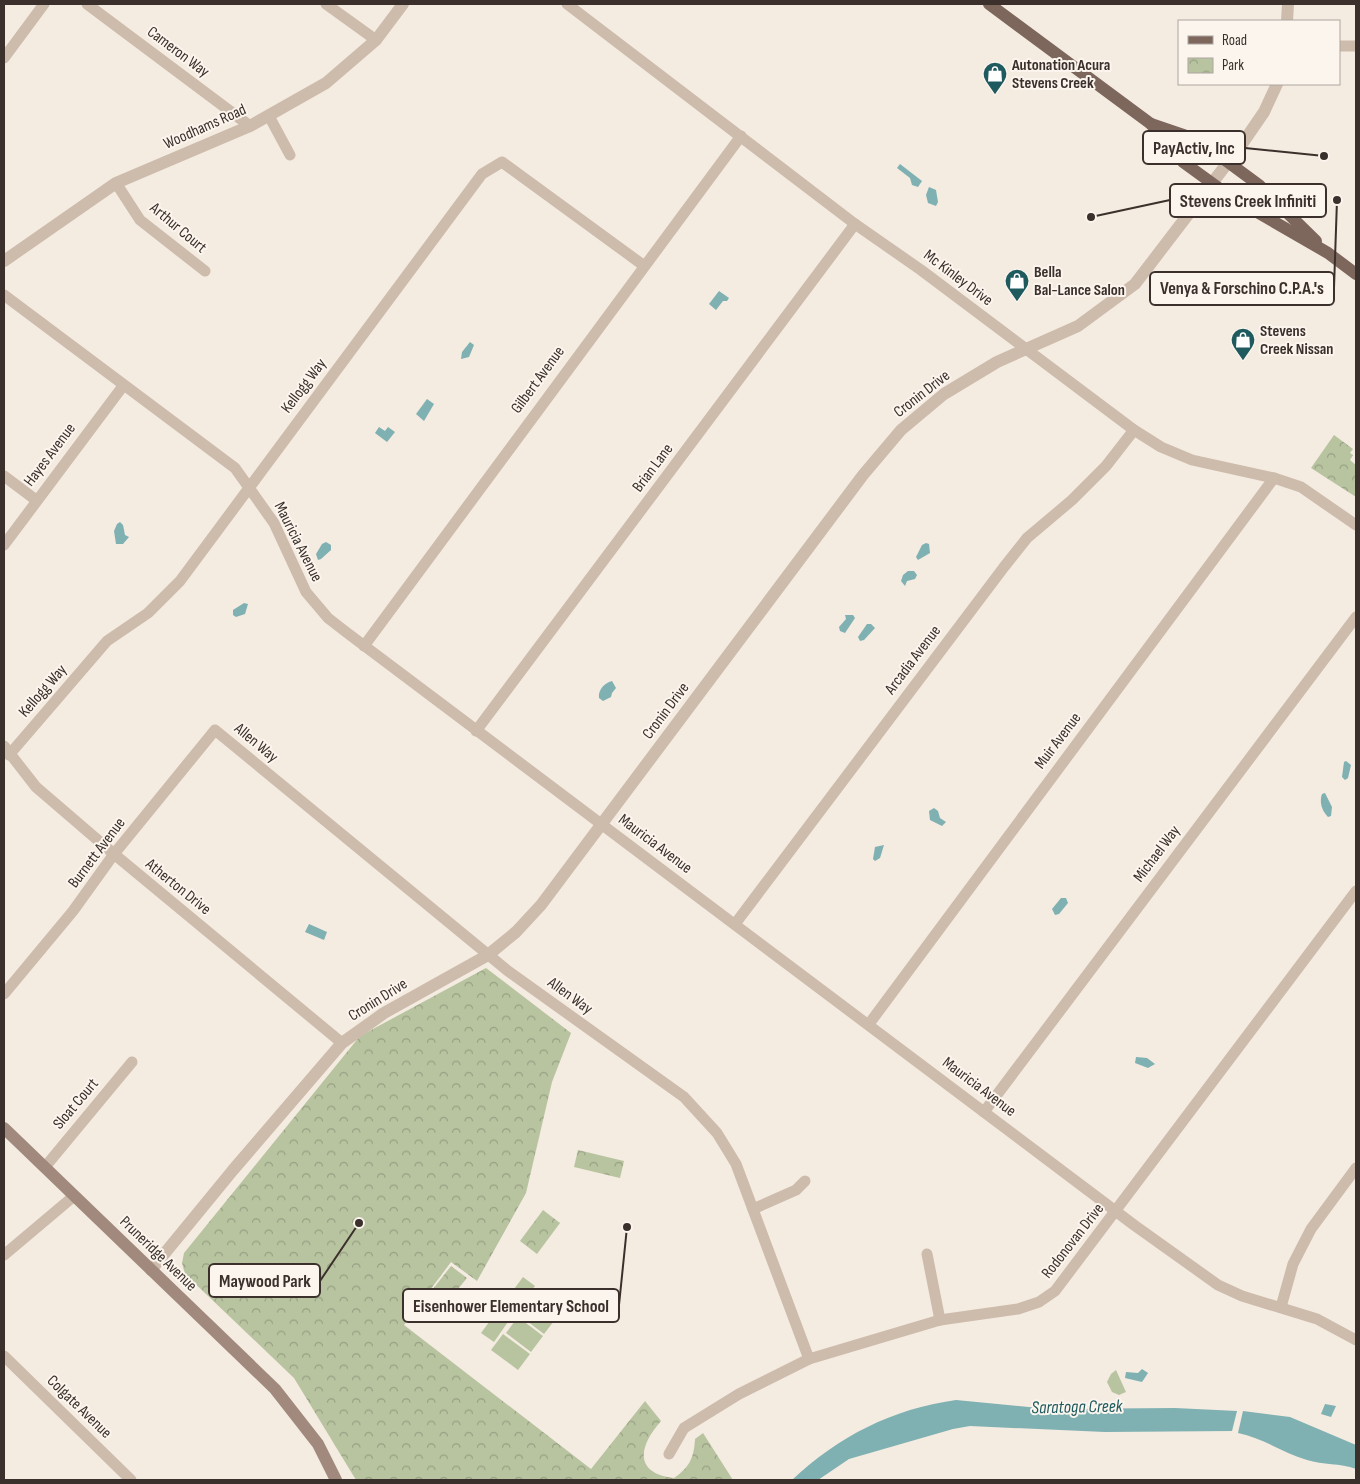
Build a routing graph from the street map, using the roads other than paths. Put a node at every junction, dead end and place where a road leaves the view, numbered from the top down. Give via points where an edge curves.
1 (44, 4) edge
2 (87, 4) edge
3 (326, 4) edge
4 (403, 4) edge
5 (567, 4) edge
6 (989, 4) edge
7 (1288, 4) edge
8 (1287, 20) edge
9 (376, 40) junction
10 (1340, 46) edge
11 (1356, 46) edge
12 (4, 58) edge
13 (1277, 85) edge
14 (269, 116) junction
15 (1151, 124) junction
16 (250, 126) junction
17 (741, 136) junction
18 (290, 155) dead end
19 (1228, 162) junction
20 (116, 183) junction
21 (1213, 184) junction
22 (855, 224) junction
23 (1328, 253) junction
24 (4, 261) edge
25 (643, 265) junction
26 (205, 271) dead end
27 (1356, 274) edge
28 (4, 295) edge
29 (1025, 348) junction
30 (123, 386) junction
31 (1134, 430) junction
32 (4, 476) edge
33 (1274, 478) junction
34 (249, 488) junction
35 (36, 500) junction
36 (1356, 525) edge
37 (4, 545) edge
38 (1356, 617) edge
39 (364, 646) junction
40 (215, 730) joint
41 (476, 731) junction
42 (6, 750) edge
43 (602, 824) junction
44 (114, 854) junction
45 (1356, 891) edge
46 (735, 924) junction
47 (488, 955) junction
48 (4, 994) edge
49 (869, 1024) junction
50 (342, 1043) junction
51 (132, 1062) dead end
52 (984, 1112) junction
53 (4, 1128) edge
54 (45, 1167) junction
55 (1356, 1168) edge
56 (805, 1181) dead end
57 (74, 1196) junction
58 (753, 1209) junction
59 (1116, 1211) junction
60 (927, 1254) dead end
61 (4, 1255) edge
62 (151, 1270) junction
63 (1281, 1307) junction
64 (940, 1320) junction
65 (1356, 1340) edge
66 (4, 1356) edge
67 (809, 1359) junction
68 (669, 1454) dead end
69 (131, 1480) edge
70 (336, 1480) edge

1 - 12 street
2 - 16 street, Cameron Way
3 - 9 street
4 - 9 street, Woodhams Road
5 - 17 street, Mc Kinley Drive
6 - 15 main road
7 - 8 street
9 - 14 street, Woodhams Road via 326,83
10 - 11 street
13 - 19 street, Cronin Drive via 1264,112
14 - 16 street, Woodhams Road
14 - 18 street
15 - 19 main road via 1198,140
15 - 21 main road via 1183,162
16 - 20 street, Woodhams Road
17 - 22 street, Mc Kinley Drive
17 - 25 street, Gilbert Avenue
19 - 21 street, Cronin Drive
19 - 23 main road via 1259,185
20 - 24 street, Woodhams Road
20 - 26 street, Arthur Court via 140,220
21 - 23 main road via 1243,206
21 - 29 street, Cronin Drive via 1135,284 1078,326
22 - 29 street, Mc Kinley Drive
22 - 41 street, Brian Lane
23 - 27 main road
25 - 34 street, Kellogg Way via 502,162 482,174
25 - 39 street, Gilbert Avenue
28 - 30 street, Mauricia Avenue
29 - 31 street, Mc Kinley Drive
29 - 43 street, Cronin Drive via 944,394 900,430
30 - 34 street, Mauricia Avenue via 235,468
30 - 35 street, Hayes Avenue
31 - 33 street, Mc Kinley Drive via 1192,460
31 - 46 street, Arcadia Avenue via 1099,473 1027,538 1009,560
32 - 35 street
33 - 36 street, Mc Kinley Drive via 1301,487
33 - 49 street, Muir Avenue
34 - 39 street, Mauricia Avenue via 274,523 306,592 328,618
34 - 42 street, Kellogg Way via 180,581 148,613 107,641
35 - 37 street, Hayes Avenue
38 - 52 street, Michael Way
39 - 41 street, Mauricia Avenue
40 - 44 street, Burnett Avenue
40 - 47 street, Allen Way
41 - 43 street, Mauricia Avenue
42 - 44 street, Atherton Drive via 36,787
43 - 46 street, Mauricia Avenue
43 - 47 street, Cronin Drive via 541,905
44 - 48 street, Burnett Avenue via 73,911
44 - 50 street, Atherton Drive
45 - 59 street, Rodonovan Drive
46 - 49 street, Mauricia Avenue
47 - 50 street, Cronin Drive via 384,1013
47 - 58 street, Allen Way via 684,1098 717,1133 736,1164
49 - 52 street, Mauricia Avenue
50 - 62 street, Cronin Drive
51 - 54 street, Sloat Court
52 - 59 street, Mauricia Avenue
53 - 54 main road, Pruneridge Avenue
54 - 57 main road, Pruneridge Avenue
55 - 63 street via 1311,1229 1293,1264
56 - 58 street via 796,1190
57 - 61 street
57 - 62 main road, Pruneridge Avenue
58 - 67 street, Allen Way
59 - 63 street, Mauricia Avenue via 1218,1285
59 - 64 street, Rodonovan Drive via 1056,1291 1039,1302 1018,1309
60 - 64 street
62 - 70 main road, Pruneridge Avenue via 275,1389 318,1444
63 - 65 street, Mauricia Avenue via 1318,1319
64 - 67 street, Rodonovan Drive
66 - 69 street, Colgate Avenue
67 - 68 street, Rodonovan Drive via 739,1394 684,1428

